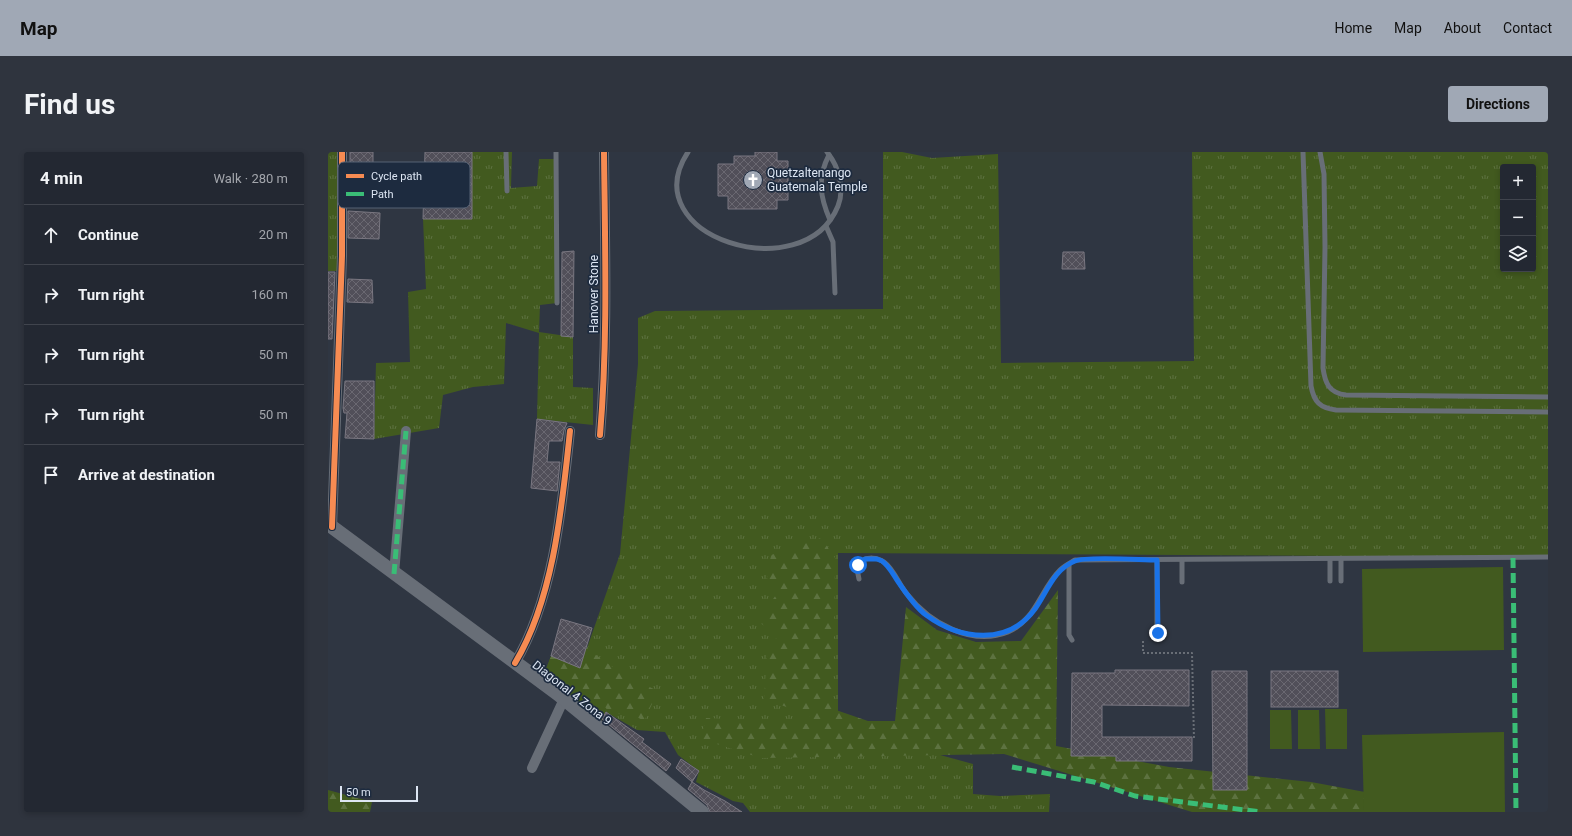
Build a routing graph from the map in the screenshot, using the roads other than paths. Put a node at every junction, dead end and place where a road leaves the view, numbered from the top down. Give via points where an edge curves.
1 (342, 152) edge
2 (347, 152) edge
3 (506, 152) edge
4 (556, 152) edge
5 (604, 152) edge
6 (688, 152) edge
7 (1303, 152) edge
8 (1320, 152) edge
9 (828, 153) edge
10 (342, 162) edge
11 (347, 162) edge
12 (507, 191) dead end
13 (342, 208) edge
14 (346, 208) edge
15 (830, 220) junction
16 (346, 222) dead end
17 (826, 226) junction
18 (835, 293) dead end
19 (557, 303) dead end
20 (1548, 397) edge
21 (1548, 412) edge
22 (406, 431) dead end
23 (570, 431) dead end
24 (600, 435) dead end
25 (330, 526) edge
26 (1548, 558) edge
27 (1330, 559) junction
28 (1341, 559) junction
29 (1157, 560) junction
30 (1182, 560) junction
31 (1069, 564) junction
32 (394, 574) junction
33 (859, 579) dead end
34 (1330, 581) dead end
35 (1341, 581) dead end
36 (1182, 582) dead end
37 (1155, 638) dead end
38 (1072, 640) dead end
39 (515, 663) junction
40 (564, 699) junction
41 (532, 768) dead end
42 (702, 812) edge

1 - 10 street
2 - 11 lane
3 - 12 lane
4 - 19 lane
5 - 24 street, Hanover Stone via 606,312
6 - 17 lane via 679,171 678,192 688,216 699,228 713,237 742,247 780,248 809,238
7 - 21 lane via 1311,386 1318,405 1336,410
8 - 20 lane via 1324,174 1325,240 1323,368 1329,389 1346,395
9 - 15 lane via 820,185 823,204
9 - 15 lane via 842,188 840,202
13 - 25 street via 341,288
14 - 16 lane
15 - 17 lane
17 - 18 lane via 833,242
22 - 32 street
23 - 39 street via 561,507 548,573 528,640
25 - 32 main road, Diagonal 4 Zona 9
26 - 28 lane
27 - 28 lane
27 - 30 lane
27 - 34 lane
28 - 35 lane
29 - 30 lane
29 - 31 lane via 1084,559
29 - 37 lane via 1158,633
30 - 36 lane
31 - 33 lane via 1060,570 1034,610 1018,627 994,635 979,635 951,629 925,614 882,561 871,558 861,561 857,569
31 - 38 lane via 1069,635
32 - 39 main road, Diagonal 4 Zona 9
39 - 40 main road, Diagonal 4 Zona 9
40 - 41 street
40 - 42 main road, Diagonal 4 Zona 9

